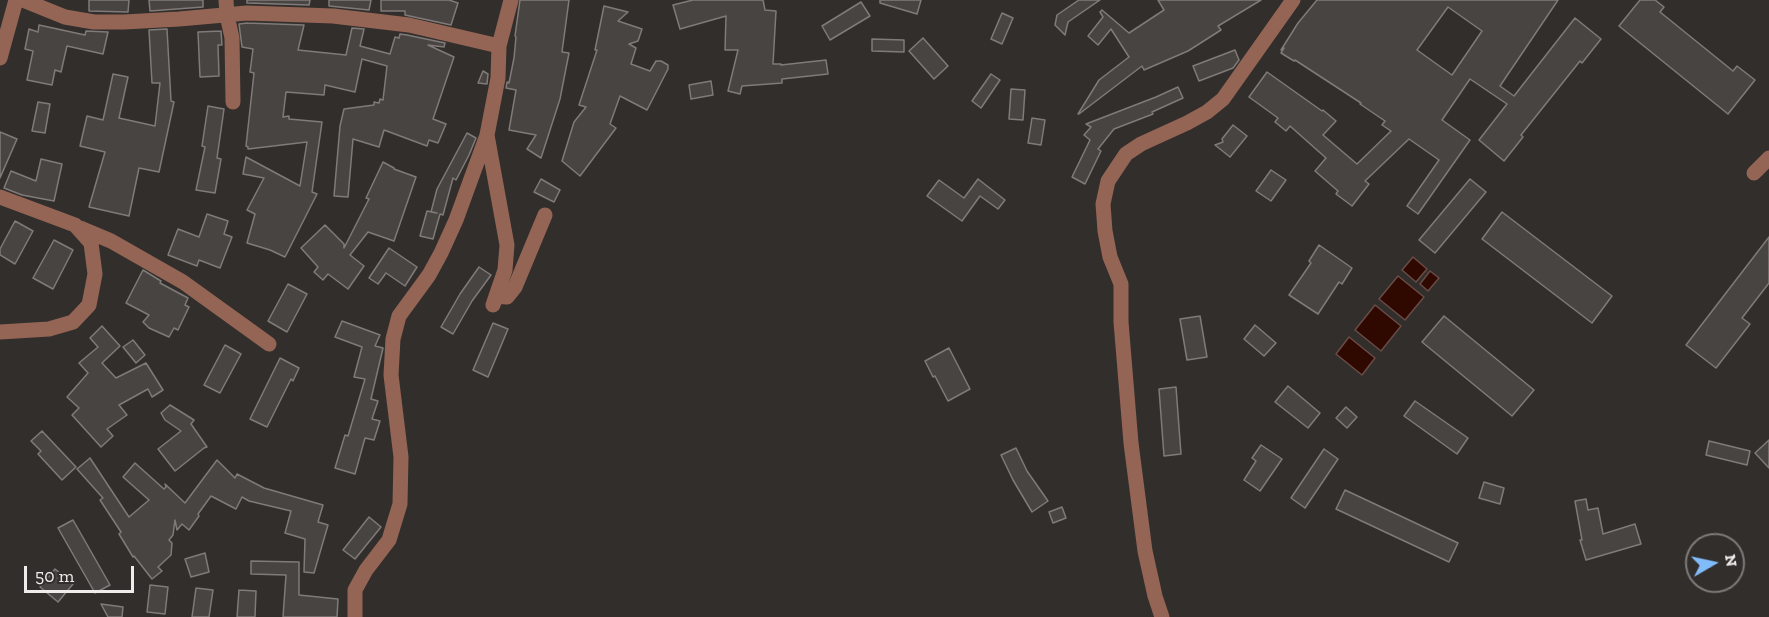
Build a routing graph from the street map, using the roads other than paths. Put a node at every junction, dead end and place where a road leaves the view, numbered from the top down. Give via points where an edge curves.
1 (16, 0) edge
2 (23, 0) edge
3 (511, 0) edge
4 (1293, 0) edge
5 (226, 7) edge
6 (499, 46) junction
7 (0, 58) edge
8 (233, 102) dead end
9 (487, 135) junction
10 (1769, 158) edge
11 (1754, 173) dead end
12 (0, 197) edge
13 (545, 215) dead end
14 (75, 225) junction
15 (0, 332) edge
16 (269, 344) dead end
17 (355, 617) edge
18 (1162, 617) edge

1 - 7 street
2 - 5 street via 65,17 94,22 124,22
3 - 6 street
4 - 18 street via 1223,99 1207,112 1126,154 1108,181 1103,204 1110,257 1121,284 1131,443 1145,551
5 - 6 street via 247,13 344,17 409,25
5 - 8 street via 232,38
6 - 9 street via 498,78
9 - 13 street via 507,246 505,270 495,301 507,297 515,286
9 - 17 street via 441,253 399,316 391,375 401,457 400,504 389,540 355,590
10 - 11 street
12 - 14 street
14 - 15 street via 91,243 95,274 89,305 73,322 49,329
14 - 16 street via 183,282

